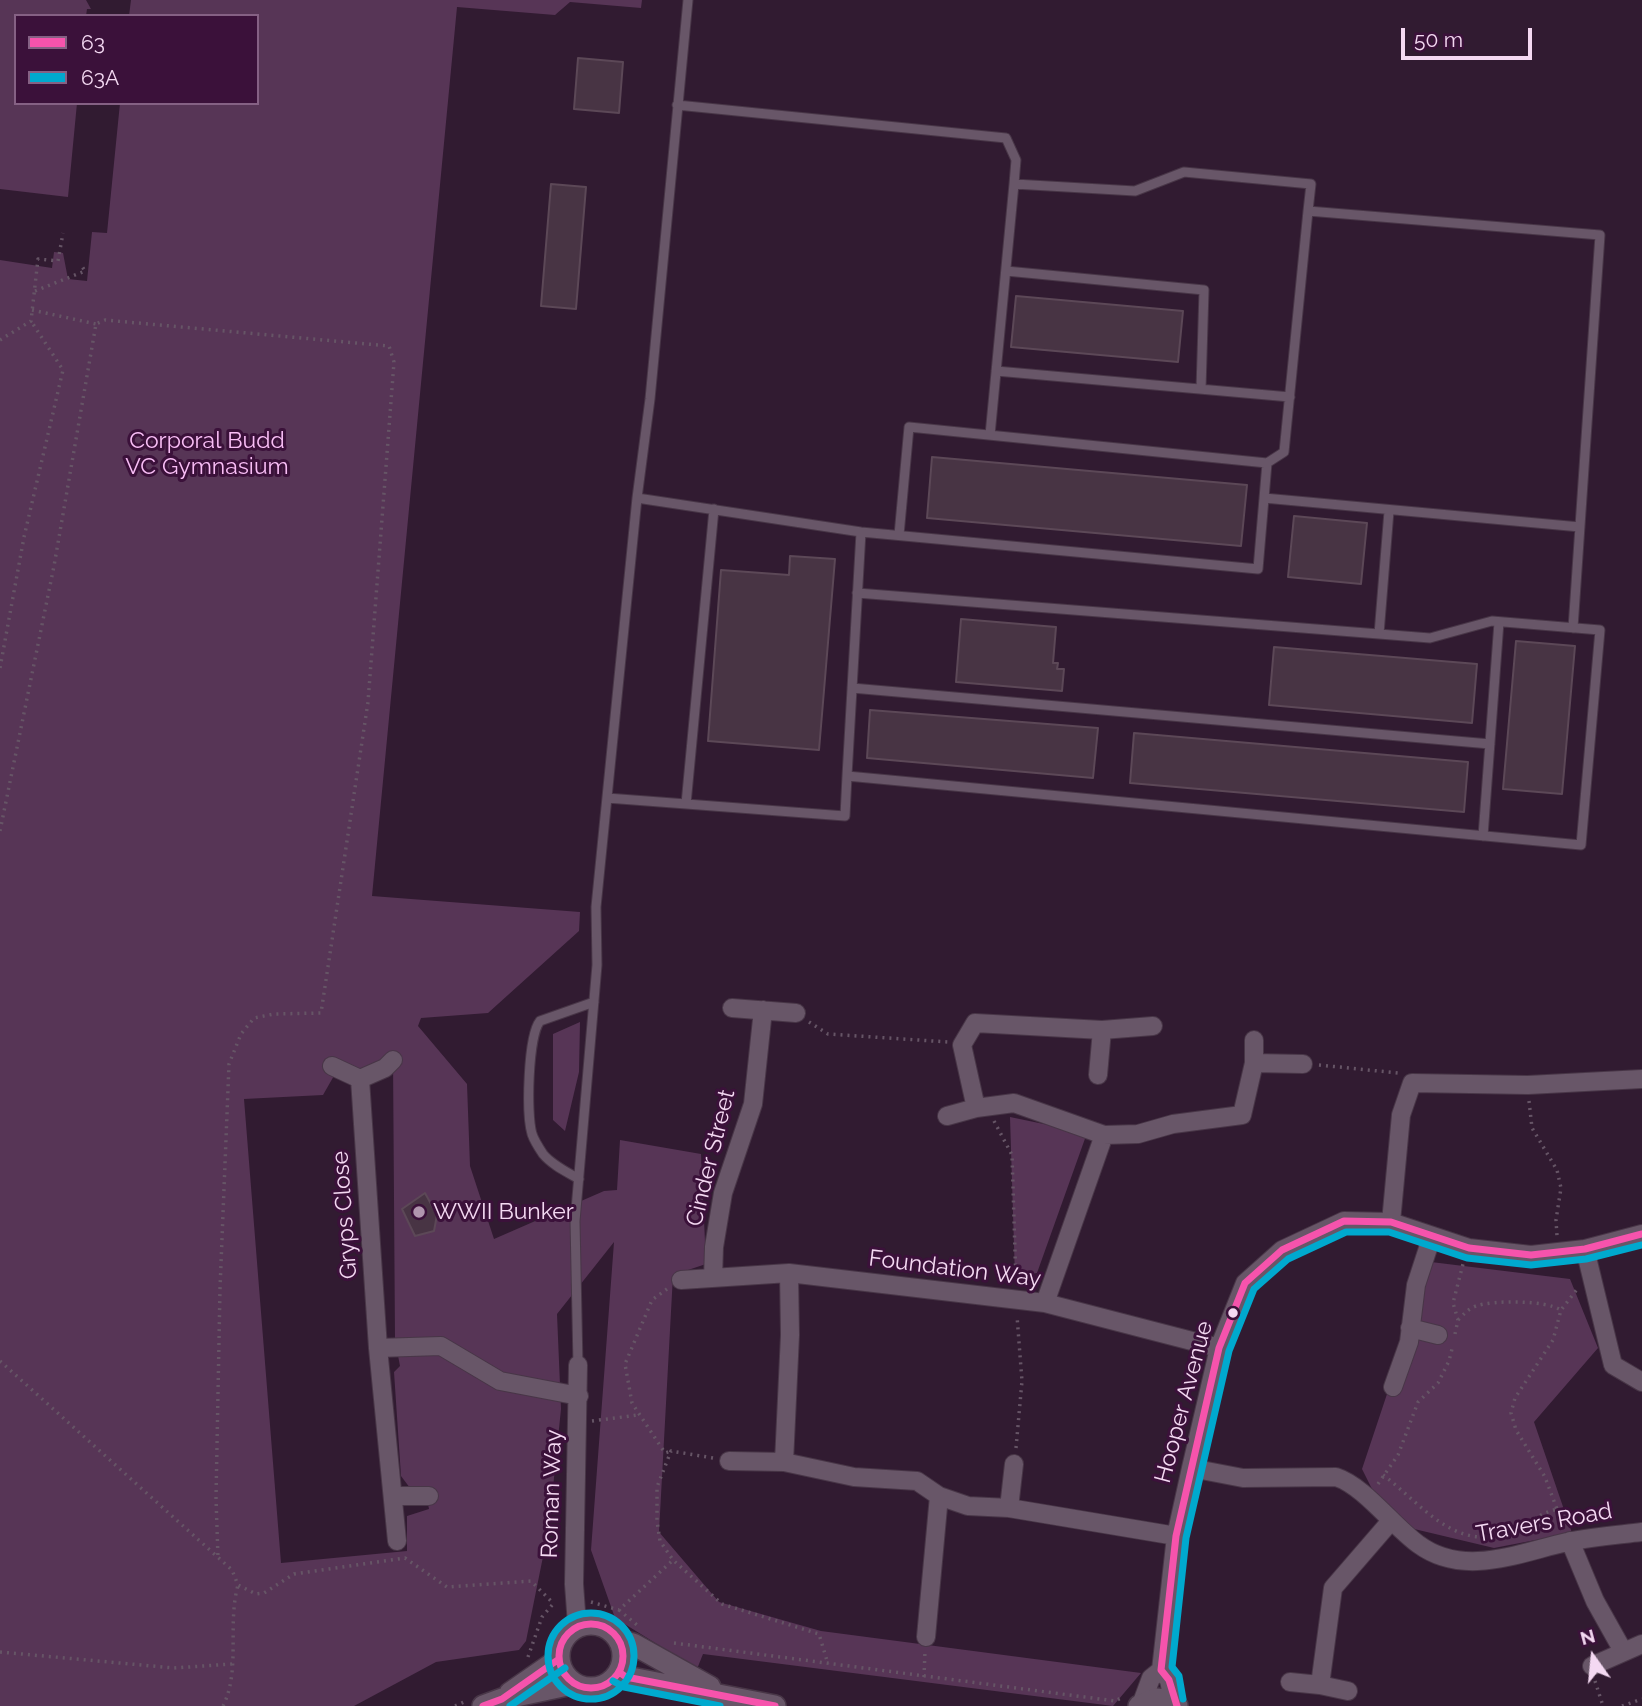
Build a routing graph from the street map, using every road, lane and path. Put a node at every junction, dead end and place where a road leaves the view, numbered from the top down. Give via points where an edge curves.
1 (688, 0) edge
2 (677, 105) junction
3 (1014, 184) junction
4 (1308, 211) junction
5 (63, 233) dead end
6 (81, 265) dead end
7 (1006, 271) junction
8 (34, 291) junction
9 (32, 310) junction
10 (31, 321) junction
11 (96, 324) junction
12 (0, 340) edge
13 (996, 370) junction
14 (1201, 389) junction
15 (1290, 397) junction
16 (990, 435) junction
17 (1267, 463) junction
18 (637, 498) junction
19 (1264, 498) junction
20 (714, 509) junction
21 (1389, 511) junction
22 (1580, 527) junction
23 (861, 532) junction
24 (899, 535) junction
25 (858, 593) junction
26 (1499, 622) junction
27 (1573, 628) junction
28 (1379, 634) junction
29 (0, 668) edge
30 (852, 688) junction
31 (1490, 744) junction
32 (847, 776) junction
33 (607, 798) junction
34 (686, 804) junction
35 (0, 831) edge
36 (1483, 836) junction
37 (594, 1002) junction
38 (732, 1008) dead end
39 (763, 1010) junction
40 (796, 1013) joint
41 (1153, 1026) dead end
42 (1102, 1030) junction
43 (1254, 1040) dead end
44 (962, 1045) junction
45 (393, 1060) dead end
46 (1254, 1063) junction
47 (1303, 1064) joint
48 (332, 1066) dead end
49 (1098, 1075) dead end
50 (360, 1079) junction
51 (1642, 1079) edge
52 (1412, 1083) junction
53 (1528, 1085) junction
54 (976, 1108) junction
55 (947, 1116) dead end
56 (1104, 1135) junction
57 (579, 1179) junction
58 (1391, 1222) junction
59 (1642, 1234) edge
60 (1432, 1236) junction
61 (1469, 1248) junction
62 (1585, 1249) junction
63 (1561, 1251) junction
64 (789, 1273) junction
65 (713, 1278) junction
66 (681, 1280) joint
67 (1582, 1281) dead end
68 (1045, 1303) junction
69 (1561, 1310) junction
70 (1458, 1320) junction
71 (1410, 1328) junction
72 (1438, 1335) dead end
73 (377, 1348) junction
74 (1219, 1348) junction
75 (0, 1361) edge
76 (578, 1365) joint
77 (1642, 1382) edge
78 (1393, 1387) dead end
79 (579, 1396) junction
80 (638, 1415) junction
81 (579, 1423) junction
82 (671, 1451) junction
83 (729, 1461) joint
84 (784, 1462) junction
85 (1014, 1464) dead end
86 (1191, 1468) junction
87 (1383, 1475) junction
88 (1361, 1493) junction
89 (394, 1496) junction
90 (429, 1496) dead end
91 (939, 1496) junction
92 (1009, 1507) junction
93 (1558, 1509) junction
94 (1390, 1522) junction
95 (1642, 1532) edge
96 (1177, 1536) junction
97 (397, 1541) dead end
98 (1570, 1541) junction
99 (218, 1558) junction
100 (238, 1585) junction
101 (553, 1603) dead end
102 (619, 1610) dead end
103 (577, 1625) junction
104 (639, 1626) dead end
105 (926, 1637) joint
106 (619, 1640) junction
107 (671, 1643) dead end
108 (1642, 1644) edge
109 (1623, 1651) junction
110 (0, 1652) edge
111 (559, 1660) junction
112 (232, 1664) junction
113 (828, 1664) junction
114 (1592, 1666) joint
115 (619, 1672) junction
116 (1155, 1676) junction
117 (924, 1677) junction
118 (1290, 1682) dead end
119 (572, 1684) junction
120 (1320, 1685) junction
121 (1348, 1691) dead end
122 (718, 1692) junction
123 (1642, 1699) edge
124 (493, 1702) edge
125 (1175, 1704) edge
126 (1140, 1705) edge
127 (223, 1706) edge
128 (775, 1706) edge
129 (1602, 1706) edge
130 (1622, 1706) edge

1 - 2 lane
2 - 3 lane via 1006,138 1016,160
2 - 18 lane
3 - 4 lane via 1135,191 1184,172 1311,184
3 - 7 lane
4 - 15 lane
4 - 22 lane via 1600,236
5 - 8 path via 58,261 38,259
6 - 8 path via 85,271
7 - 13 lane
7 - 14 lane via 1204,290
8 - 9 path
9 - 10 path
9 - 11 path
10 - 12 path
10 - 29 path via 63,370 24,537
11 - 35 path via 54,566
11 - 99 path via 105,320 389,346 394,362 368,702 321,1013 254,1018 241,1034 229,1064 220,1289
13 - 14 lane
13 - 16 lane
14 - 15 lane
15 - 17 lane via 1284,452
16 - 17 lane
16 - 24 lane via 909,427
17 - 19 lane
18 - 20 lane
18 - 33 lane
19 - 21 lane
19 - 24 lane via 1258,569
20 - 23 lane
20 - 34 lane
21 - 22 lane
21 - 28 lane
22 - 27 lane
23 - 24 lane
23 - 25 lane
25 - 28 lane
25 - 30 lane
26 - 27 lane
26 - 28 lane via 1430,638
26 - 31 lane
27 - 36 lane via 1600,630 1581,845
30 - 31 lane
30 - 32 lane
31 - 36 lane
32 - 34 lane via 845,816
32 - 36 lane
33 - 34 lane
33 - 37 lane via 596,907
37 - 57 lane
37 - 57 lane via 540,1021 533,1044 532,1134 549,1161
38 - 39 street
39 - 40 street
39 - 65 street, Cinder Street via 753,1104 723,1193
40 - 44 path via 828,1034
41 - 42 street
42 - 44 street via 975,1023
42 - 49 street
43 - 46 street
44 - 54 street
45 - 50 street
46 - 47 street
46 - 56 street via 1242,1115 1172,1124 1138,1134
47 - 52 path via 1393,1071
48 - 50 street
50 - 73 street, Gryps Close
51 - 53 street
52 - 53 street
52 - 58 street via 1401,1115
53 - 63 path via 1532,1128 1561,1188 1556,1220
54 - 55 street
54 - 56 street via 1014,1103
56 - 68 street
57 - 76 lane via 575,1221
58 - 60 street, Hooper Avenue
58 - 74 street, Hooper Avenue via 1344,1221 1282,1250 1245,1283
59 - 62 street, Hooper Avenue
60 - 61 street, Hooper Avenue
60 - 71 street via 1416,1285
61 - 63 street, Hooper Avenue via 1531,1255
61 - 70 path via 1453,1303
62 - 63 street, Hooper Avenue
62 - 77 street via 1613,1365
64 - 65 street, Foundation Way
64 - 68 street, Foundation Way
64 - 84 street
65 - 66 street, Foundation Way
66 - 80 path via 679,1287 665,1289 653,1300 625,1364
67 - 69 path
68 - 74 street, Foundation Way
69 - 70 path via 1552,1304 1493,1303 1466,1311
69 - 93 path via 1553,1340 1515,1398 1511,1413
70 - 87 path via 1450,1361 1438,1383 1418,1402 1398,1455
71 - 72 street
71 - 78 street
73 - 79 street via 441,1346 500,1381
73 - 89 street, Gryps Close
74 - 86 street, Hooper Avenue
75 - 99 path
76 - 79 street, Roman Way
79 - 81 street, Roman Way
80 - 81 path
80 - 82 path via 665,1453
81 - 103 street, Roman Way
82 - 83 path
82 - 113 path via 657,1487 657,1521 660,1541 673,1560 722,1604 819,1634
83 - 84 street
84 - 91 street via 854,1477 917,1481
85 - 92 street
86 - 88 street, Travers Road via 1243,1478 1336,1477 1350,1481
86 - 96 street, Hooper Avenue
87 - 88 path via 1379,1483
87 - 93 path via 1443,1527 1473,1539 1510,1532
88 - 94 street, Travers Road
89 - 90 street
89 - 97 street, Gryps Close
91 - 92 street via 968,1506
91 - 105 street
92 - 96 street
93 - 98 path
94 - 98 street, Travers Road via 1448,1561 1492,1561
94 - 120 street via 1334,1588
95 - 98 street, Travers Road
96 - 116 street, Hooper Avenue
98 - 109 street via 1595,1601
99 - 100 path via 232,1570
100 - 101 path via 264,1593 294,1574 405,1558 447,1587 531,1581
100 - 112 path via 233,1604
102 - 104 path
103 - 106 street via 596,1624
103 - 111 street via 563,1642
105 - 117 path
106 - 115 street via 624,1652
106 - 122 street
107 - 113 path
108 - 109 street
109 - 114 street
110 - 112 path via 174,1668
111 - 119 street
111 - 124 street
112 - 127 path via 230,1691
113 - 117 path
114 - 129 path
115 - 119 street via 600,1686
115 - 122 street via 626,1677
116 - 117 path via 1140,1681 1115,1701
116 - 125 street, Hooper Avenue via 1169,1680
116 - 126 street
118 - 120 street
119 - 124 street
120 - 121 street
122 - 128 street
123 - 130 path
125 - 126 street via 1156,1699

